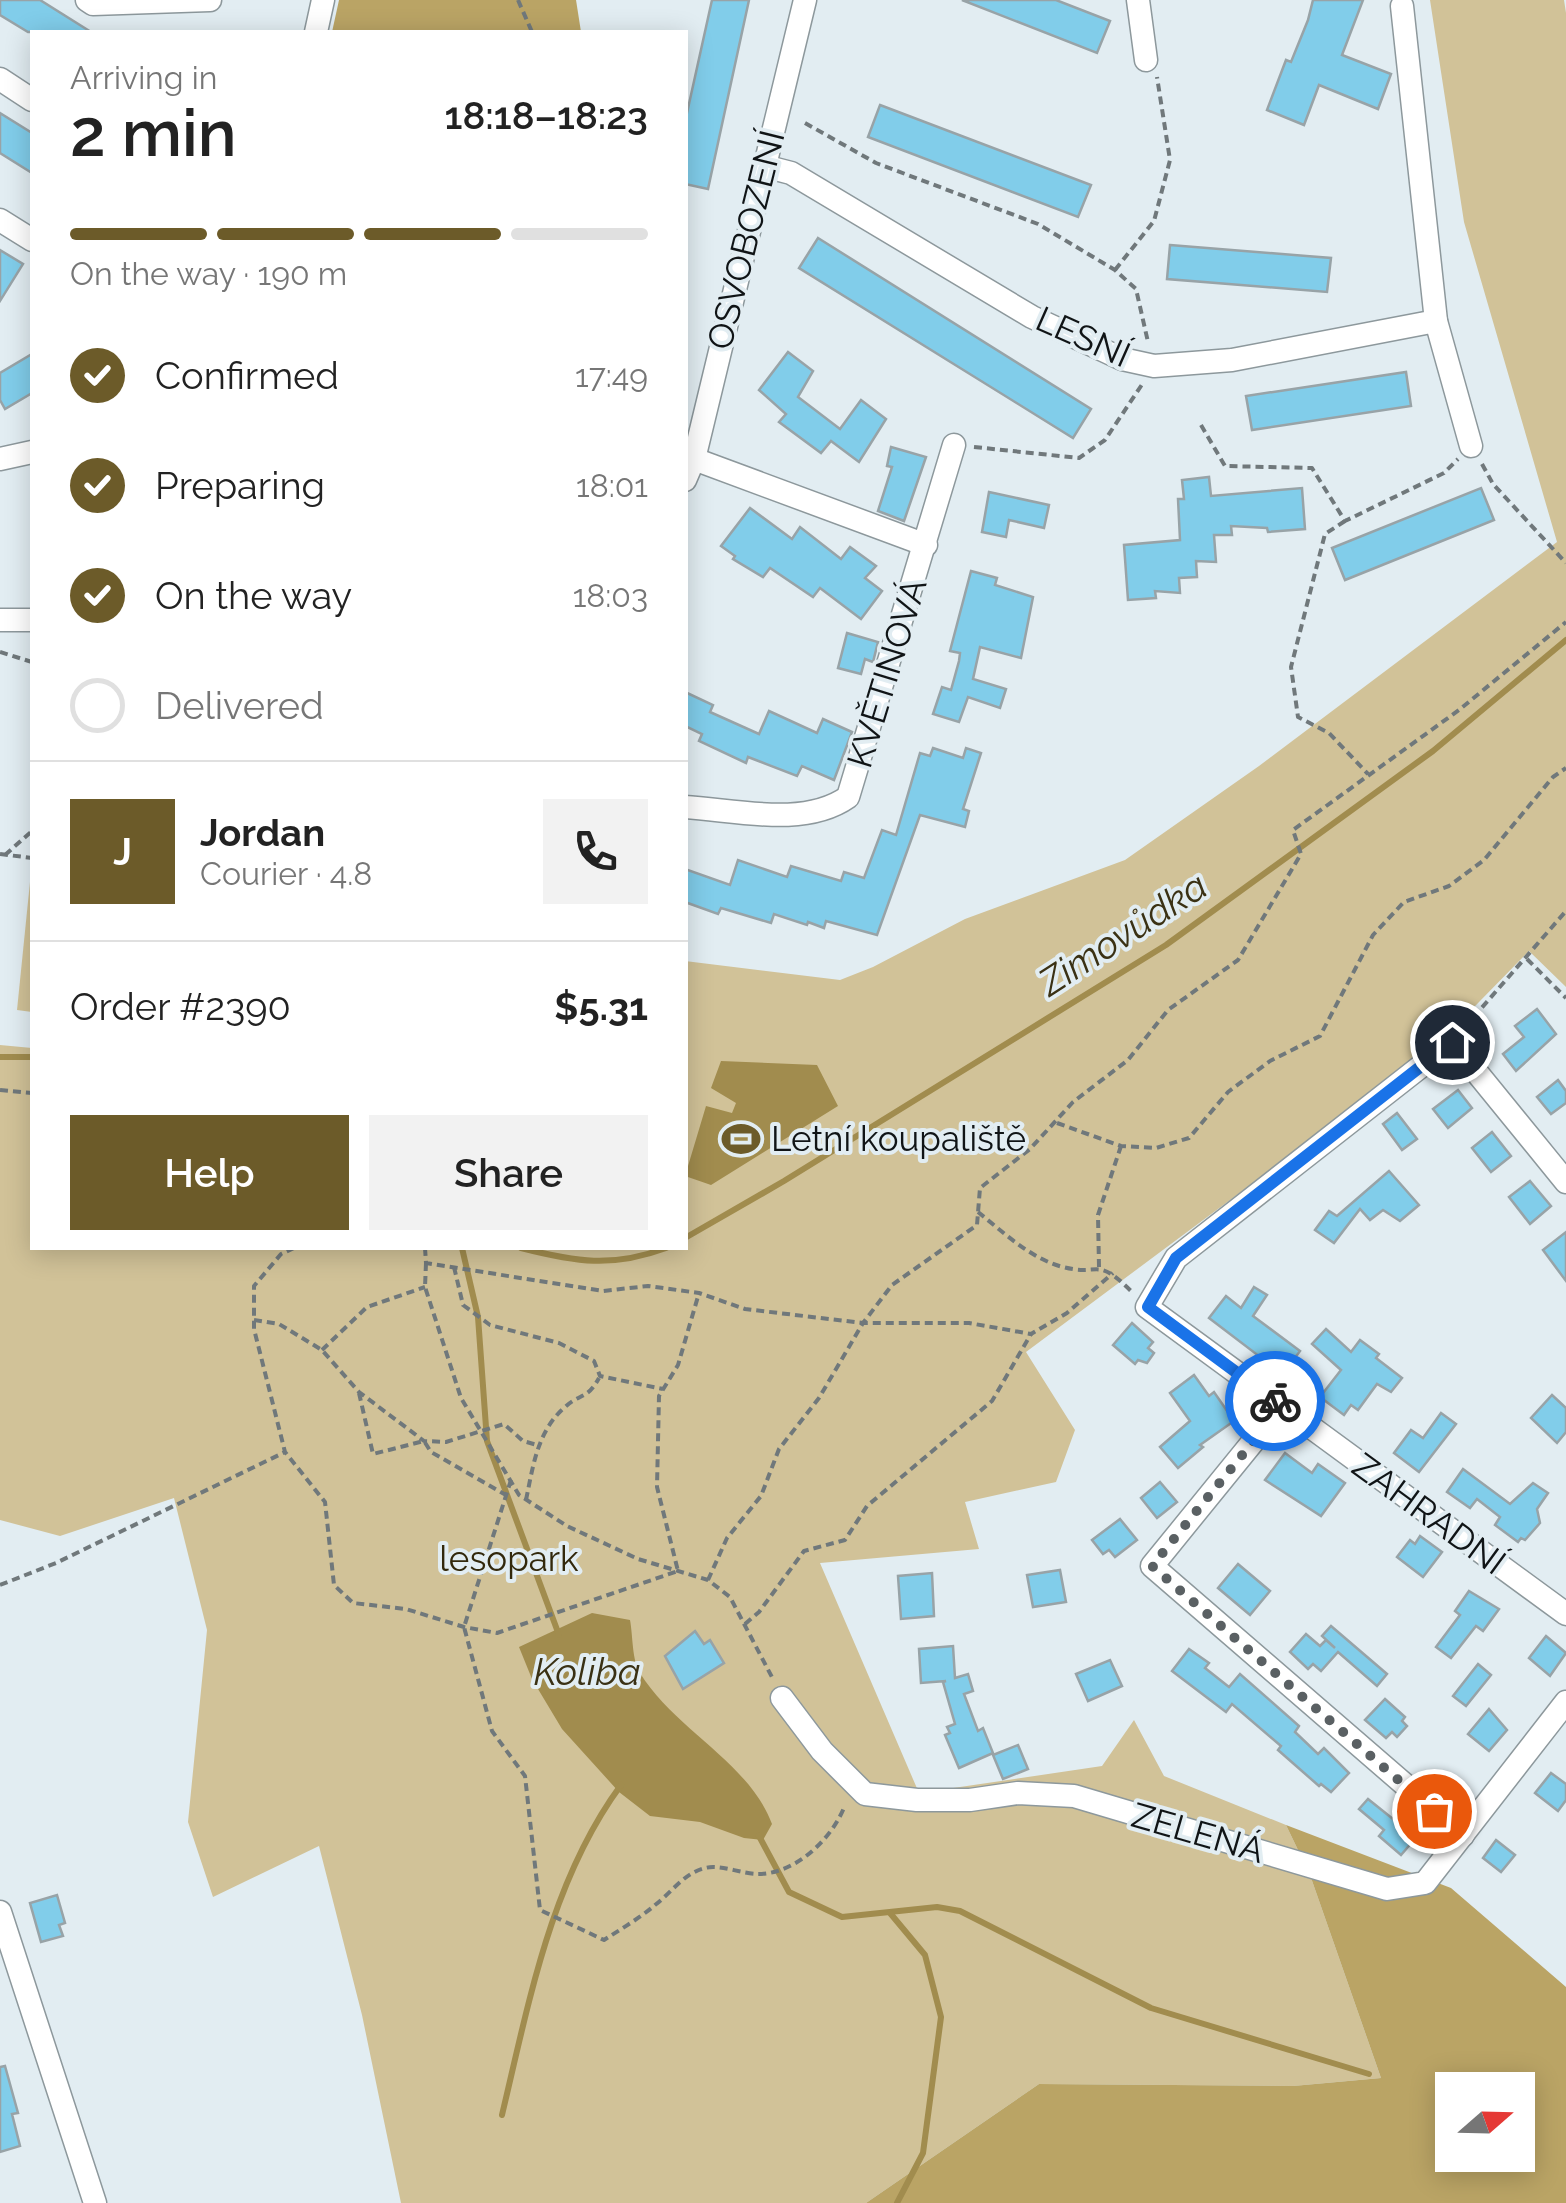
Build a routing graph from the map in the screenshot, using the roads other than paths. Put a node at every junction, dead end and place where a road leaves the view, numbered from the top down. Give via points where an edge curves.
1 (86, 0) edge
2 (210, 0) edge
3 (323, 0) edge
4 (804, 0) edge
5 (1138, 0) edge
6 (1402, 6) dead end
7 (316, 30) edge
8 (1151, 67) road end
9 (0, 78) edge
10 (30, 99) edge
11 (764, 166) junction
12 (0, 220) edge
13 (30, 239) edge
14 (1436, 321) junction
15 (954, 445) dead end
16 (1471, 446) road end
17 (30, 452) edge
18 (0, 460) edge
19 (689, 469) edge
20 (926, 545) junction
21 (0, 620) edge
22 (30, 620) edge
23 (688, 807) edge
24 (1566, 1182) edge
25 (1282, 1406) junction
26 (1566, 1614) edge
27 (782, 1698) road end
28 (1566, 1702) edge
29 (1463, 1835) junction
30 (0, 1912) edge
31 (95, 2203) edge

1 - 2 street
3 - 7 street
4 - 11 street, OSVOBOZENÍ
5 - 8 street
6 - 14 street
9 - 10 street
11 - 14 street, LESNÍ via 791,174 1032,317 1122,359 1154,366 1232,360
11 - 19 street, OSVOBOZENÍ
12 - 13 street
14 - 16 street
15 - 20 street, KVĚTINOVÁ
17 - 18 street
19 - 20 street
20 - 23 street, KVĚTINOVÁ via 848,798 808,814
21 - 22 street
24 - 25 street, ZAHRADNÍ via 1452,1042 1176,1258 1148,1307
25 - 26 street, ZAHRADNÍ
25 - 29 street via 1152,1566
27 - 29 street, ZELENÁ via 865,1794 917,1800 1074,1796 1387,1889 1426,1883
28 - 29 street, ZELENÁ
30 - 31 street

